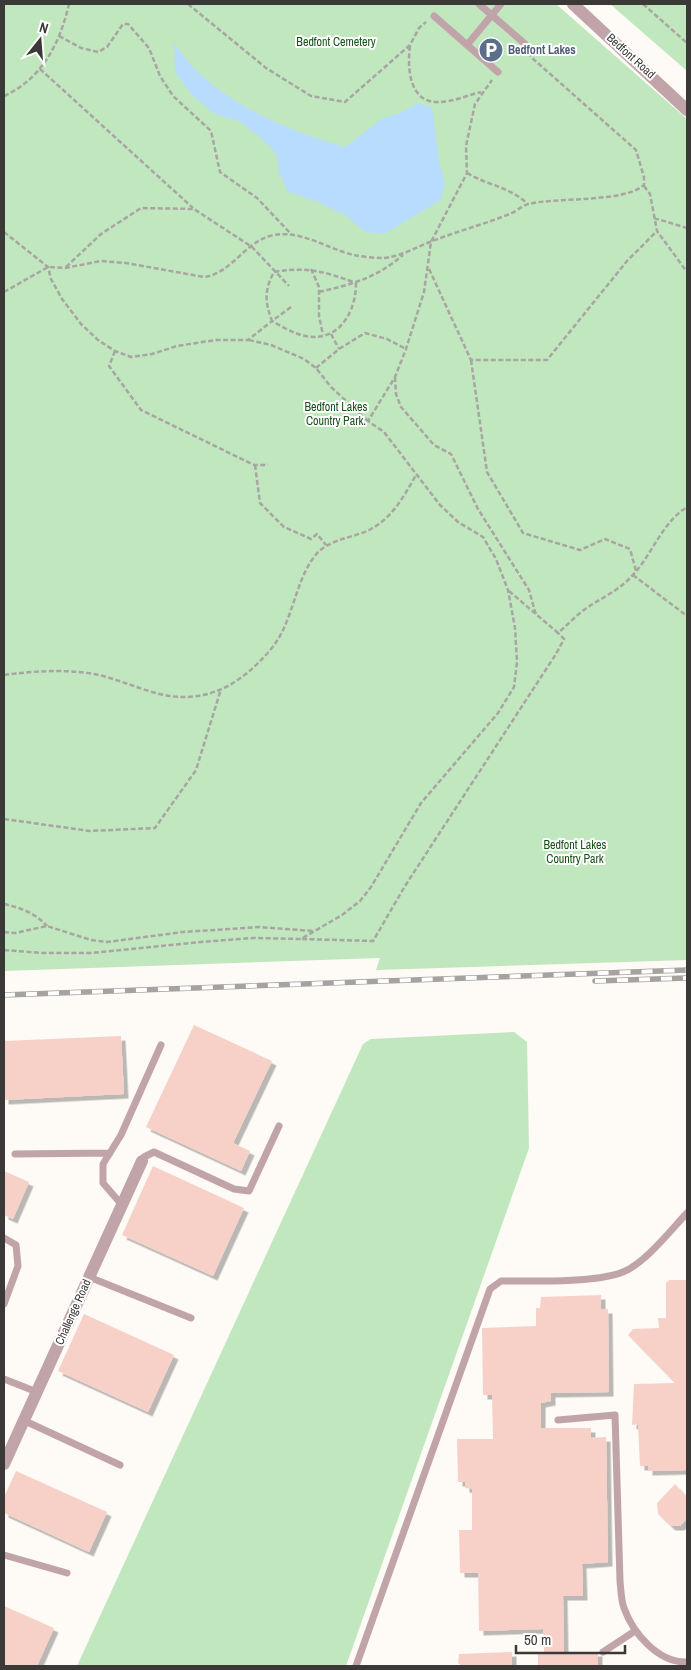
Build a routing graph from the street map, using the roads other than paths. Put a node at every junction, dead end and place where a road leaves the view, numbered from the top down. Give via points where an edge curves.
1 (479, 4) edge
2 (501, 4) edge
3 (573, 4) edge
4 (491, 15) junction
5 (434, 16) road end
6 (525, 44) road end
7 (467, 45) junction
8 (498, 72) road end
9 (687, 110) edge
10 (161, 1045) dead end
11 (279, 1126) dead end
12 (110, 1153) junction
13 (15, 1154) dead end
14 (142, 1161) joint
15 (122, 1206) junction
16 (687, 1213) edge
17 (4, 1238) edge
18 (89, 1277) junction
19 (4, 1304) edge
20 (190, 1318) dead end
21 (4, 1379) edge
22 (37, 1392) junction
23 (558, 1420) dead end
24 (24, 1421) junction
25 (4, 1464) edge
26 (120, 1465) dead end
27 (4, 1555) edge
28 (67, 1573) dead end
29 (635, 1631) junction
30 (603, 1652) dead end
31 (687, 1662) edge
32 (356, 1666) edge

1 - 4 lane
2 - 4 lane
3 - 9 street, Bedfont Road
4 - 6 lane
4 - 7 lane
5 - 7 lane
7 - 8 lane
10 - 12 lane
11 - 14 lane via 249,1191 234,1189 154,1152
12 - 13 lane
12 - 15 lane via 103,1164 103,1183
14 - 15 street, Challenge Road
15 - 18 street, Challenge Road
16 - 32 lane via 647,1254 624,1272 606,1277 501,1281 490,1289
17 - 19 lane via 16,1245 18,1266
18 - 20 lane
18 - 22 street, Challenge Road
21 - 22 lane
22 - 24 street, Challenge Road
23 - 29 lane via 615,1415 620,1581 623,1607
24 - 25 street, Challenge Road
24 - 26 lane
27 - 28 lane
29 - 30 lane
29 - 31 lane via 666,1658

